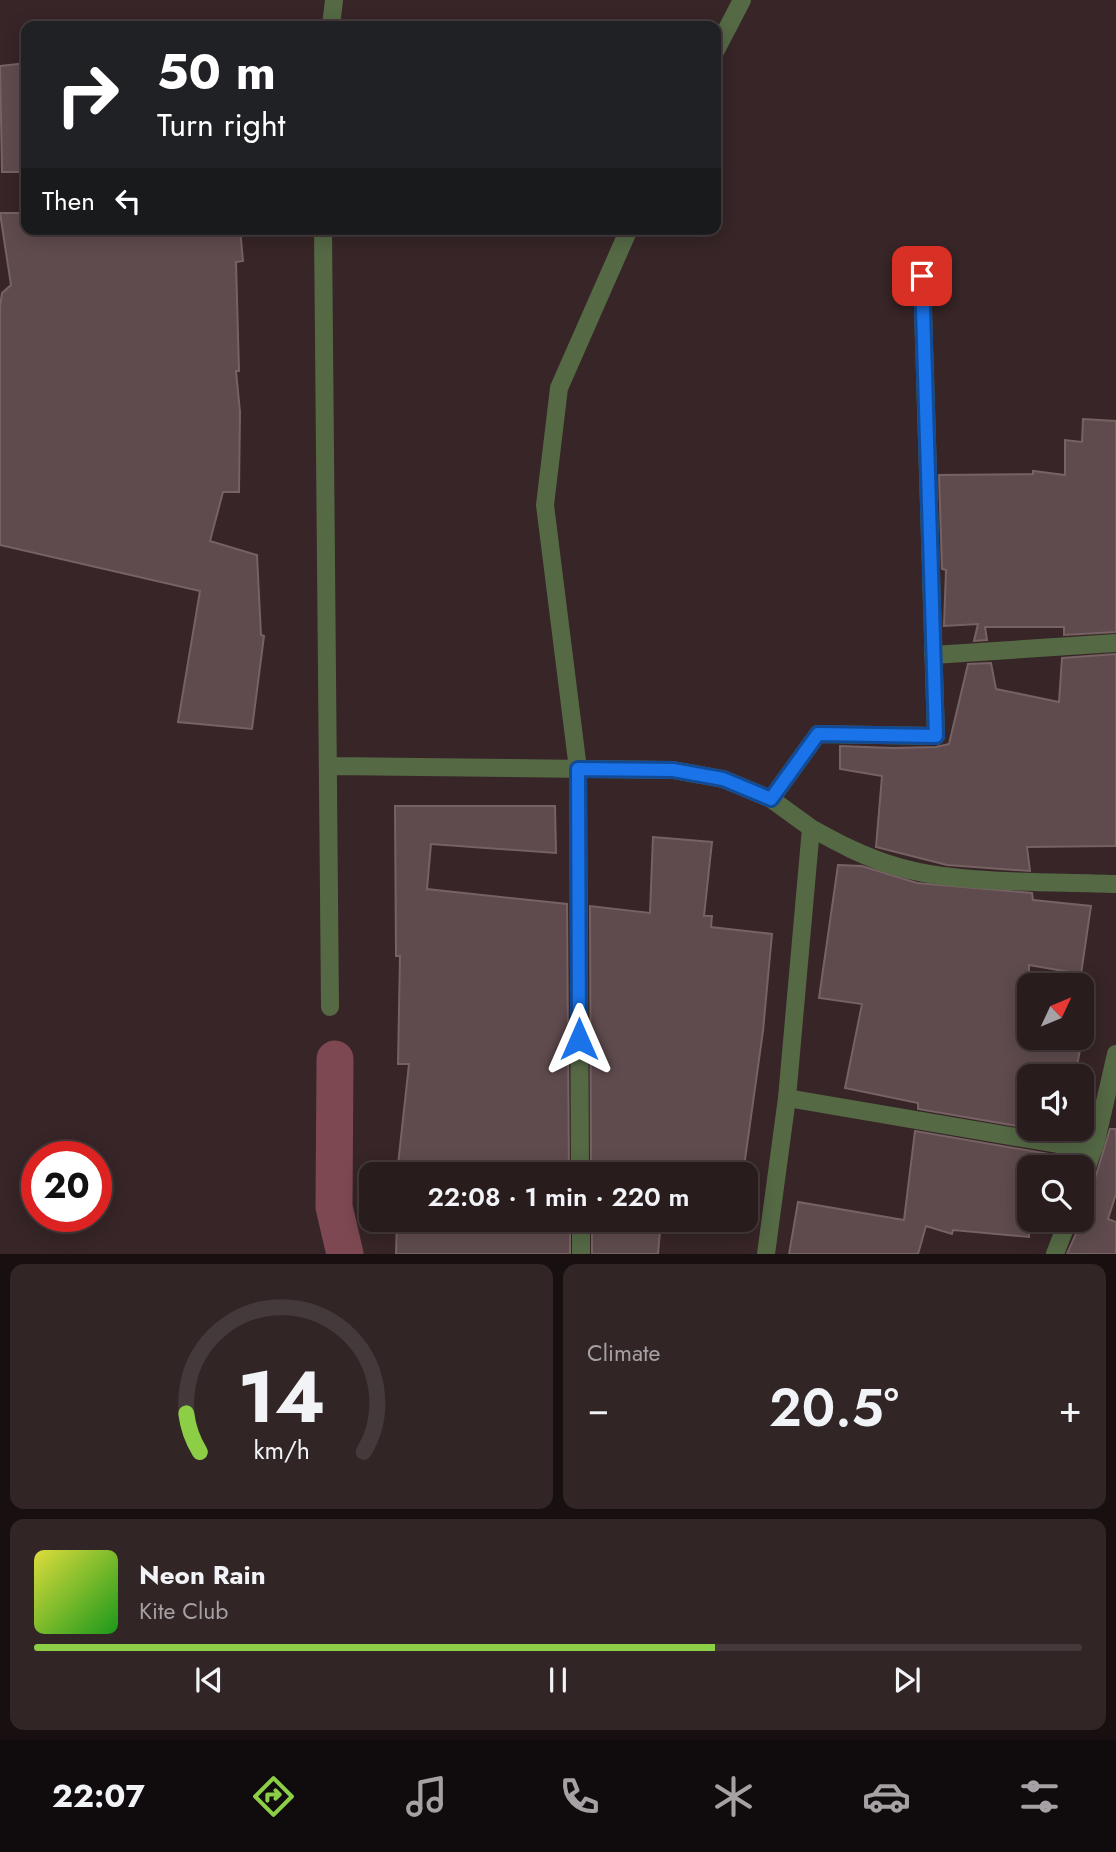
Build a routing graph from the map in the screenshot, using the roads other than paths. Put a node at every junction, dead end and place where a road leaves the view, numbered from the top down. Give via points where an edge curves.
1 (334, 0) edge
2 (742, 0) edge
3 (332, 21) edge
4 (721, 40) edge
5 (323, 235) edge
6 (626, 235) edge
7 (922, 276) dead end
8 (1116, 643) edge
9 (933, 656) junction
10 (330, 766) junction
11 (578, 769) junction
12 (771, 799) junction
13 (811, 828) junction
14 (1116, 884) edge
15 (330, 1007) dead end
16 (1116, 1054) edge
17 (787, 1098) junction
18 (1093, 1150) junction
19 (1091, 1155) edge
20 (580, 1162) edge
21 (581, 1232) edge
22 (1063, 1232) edge
23 (581, 1254) edge
24 (766, 1254) edge
25 (1055, 1254) edge

1 - 3 street
2 - 4 street
5 - 10 street
6 - 11 street via 559,388 545,505
7 - 9 street
8 - 9 street
9 - 12 street via 936,736 818,734
10 - 11 street
10 - 15 street
11 - 12 street via 673,770 723,779
11 - 20 street
12 - 13 street
13 - 14 street via 854,852 942,876
13 - 17 street
16 - 18 street
17 - 18 street
17 - 24 street
18 - 19 street
21 - 23 street
22 - 25 street

